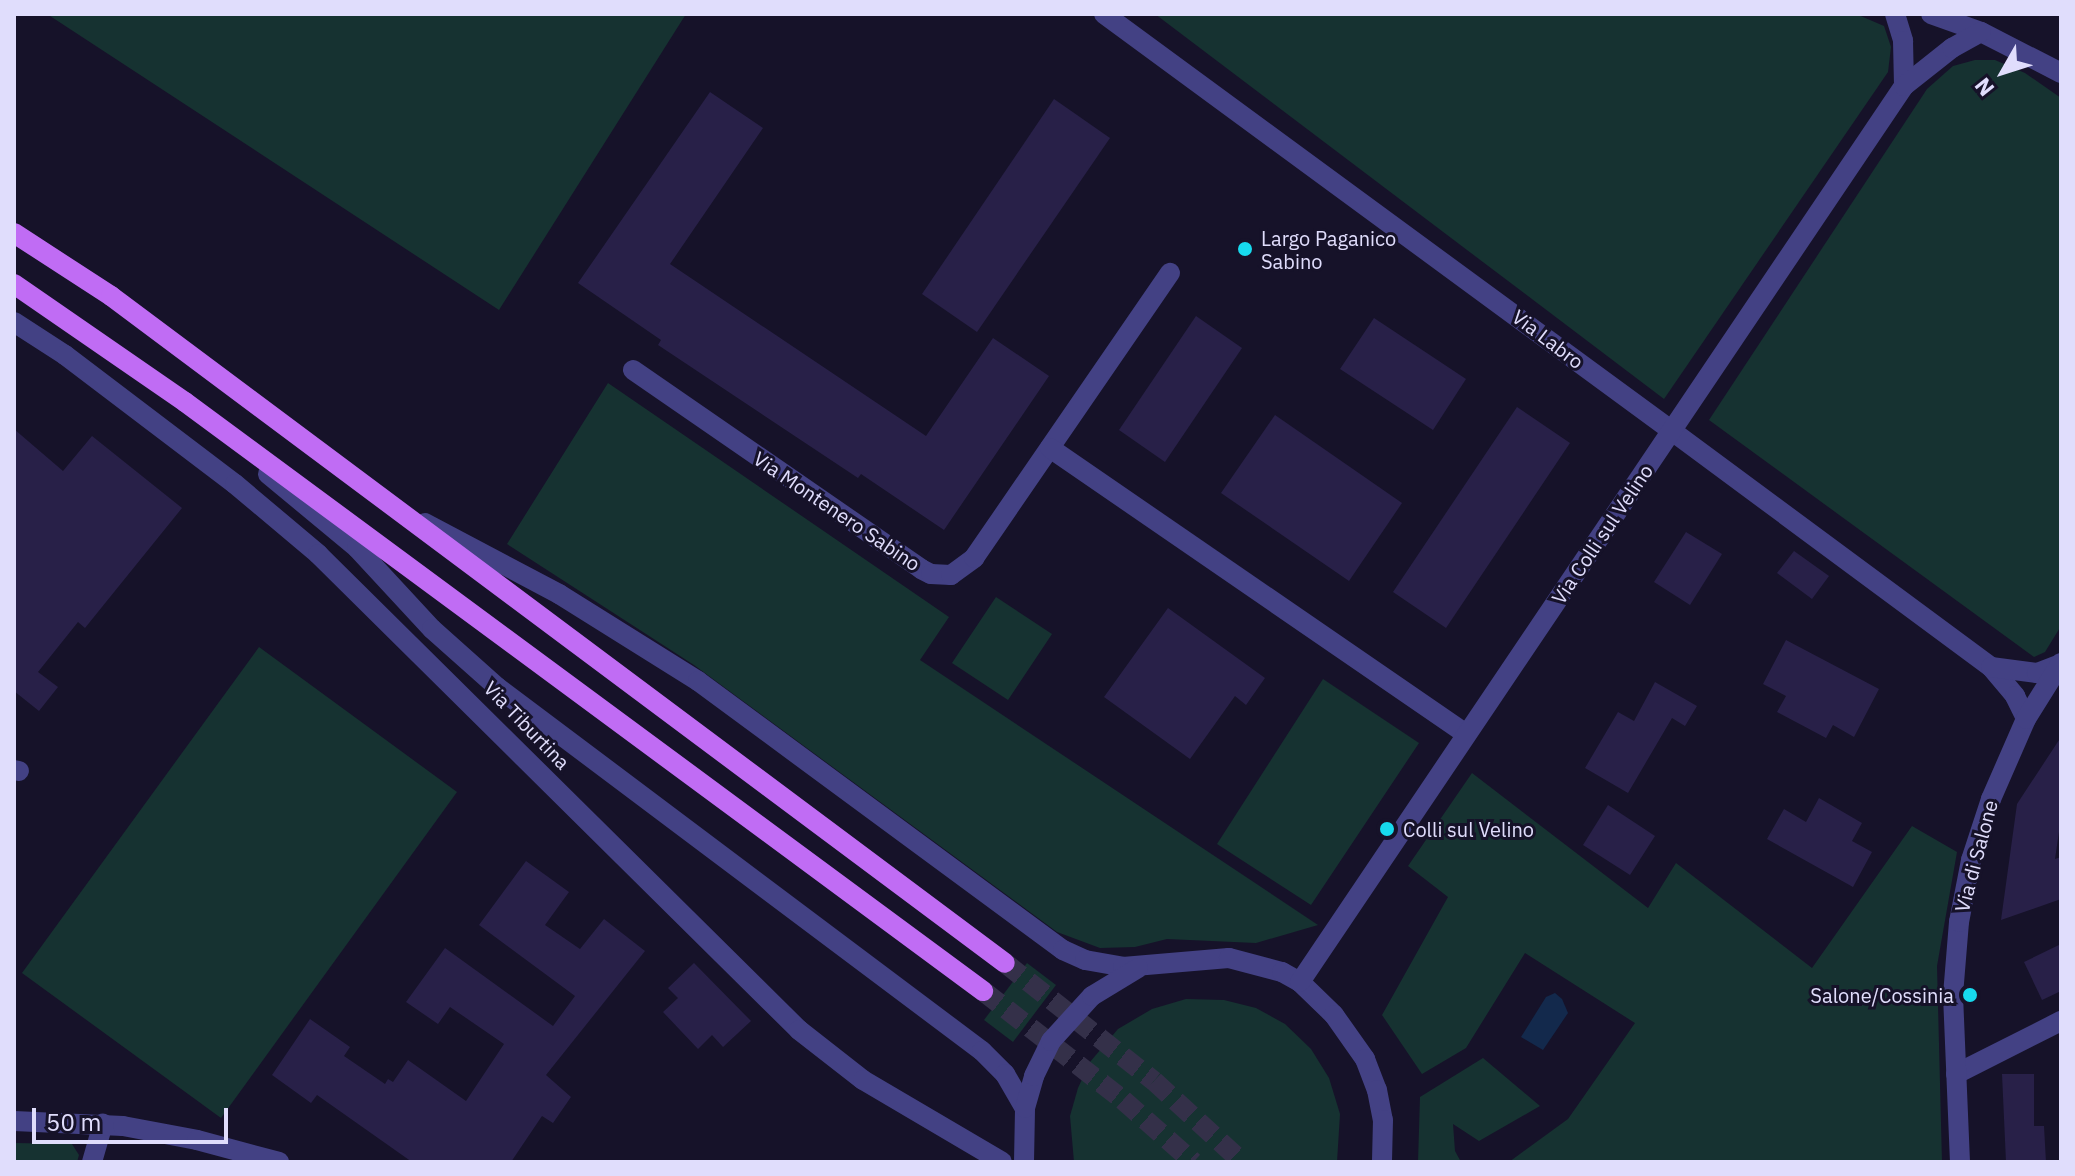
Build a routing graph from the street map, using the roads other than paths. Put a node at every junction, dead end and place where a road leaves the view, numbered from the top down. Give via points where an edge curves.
1 (1104, 14) edge
2 (1895, 14) edge
3 (1931, 14) edge
4 (1981, 32) junction
5 (2061, 73) edge
6 (1904, 86) junction
7 (14, 233) edge
8 (1170, 273) dead end
9 (14, 284) edge
10 (14, 322) edge
11 (633, 370) dead end
12 (185, 402) junction
13 (1672, 431) junction
14 (1050, 448) junction
15 (386, 503) junction
16 (2060, 664) edge
17 (1991, 667) junction
18 (2026, 719) junction
19 (1466, 734) junction
20 (1005, 963) tunnel mouth
21 (1142, 966) junction
22 (1300, 982) junction
23 (983, 991) tunnel mouth
24 (2061, 1021) edge
25 (1956, 1074) junction
26 (1025, 1108) junction
27 (14, 1121) edge
28 (103, 1124) junction
29 (92, 1162) edge
30 (279, 1162) edge
31 (1002, 1162) edge
32 (1024, 1162) edge
33 (1382, 1162) edge
34 (1960, 1162) edge

1 - 13 street, Via Labro
2 - 6 street via 1903,41
3 - 4 street
4 - 5 street
4 - 6 street, Via Colli sul Velino
6 - 13 street, Via Colli sul Velino
7 - 15 main road via 111,296
8 - 14 street, Via Montenero Sabino
9 - 12 main road, Via Tiburtina
10 - 31 street, Via Tiburtina via 162,428 307,544 807,1036 863,1080
11 - 14 street, Via Montenero Sabino via 931,574 951,575 968,565
12 - 23 main road, Via Tiburtina
12 - 26 street, Via Tiburtina via 357,548 432,629 490,681 982,1051 1005,1074
13 - 17 street, Via Labro
13 - 19 street, Via Colli sul Velino
14 - 19 street
15 - 20 main road
15 - 21 street via 513,568 674,665 1063,950 1103,964
16 - 17 street, Via Labro via 2037,673
16 - 18 street, Via di Salone
17 - 18 street, Via Labro
18 - 25 street, Via di Salone via 1971,860 1953,995
19 - 22 street, Via Colli sul Velino
21 - 22 street via 1229,958
21 - 26 street via 1092,996 1060,1029 1039,1064
22 - 33 street via 1334,1015 1365,1059 1383,1120
24 - 25 street
25 - 34 street, Via di Salone
26 - 32 street
27 - 28 street
28 - 29 street
28 - 30 street via 197,1140

